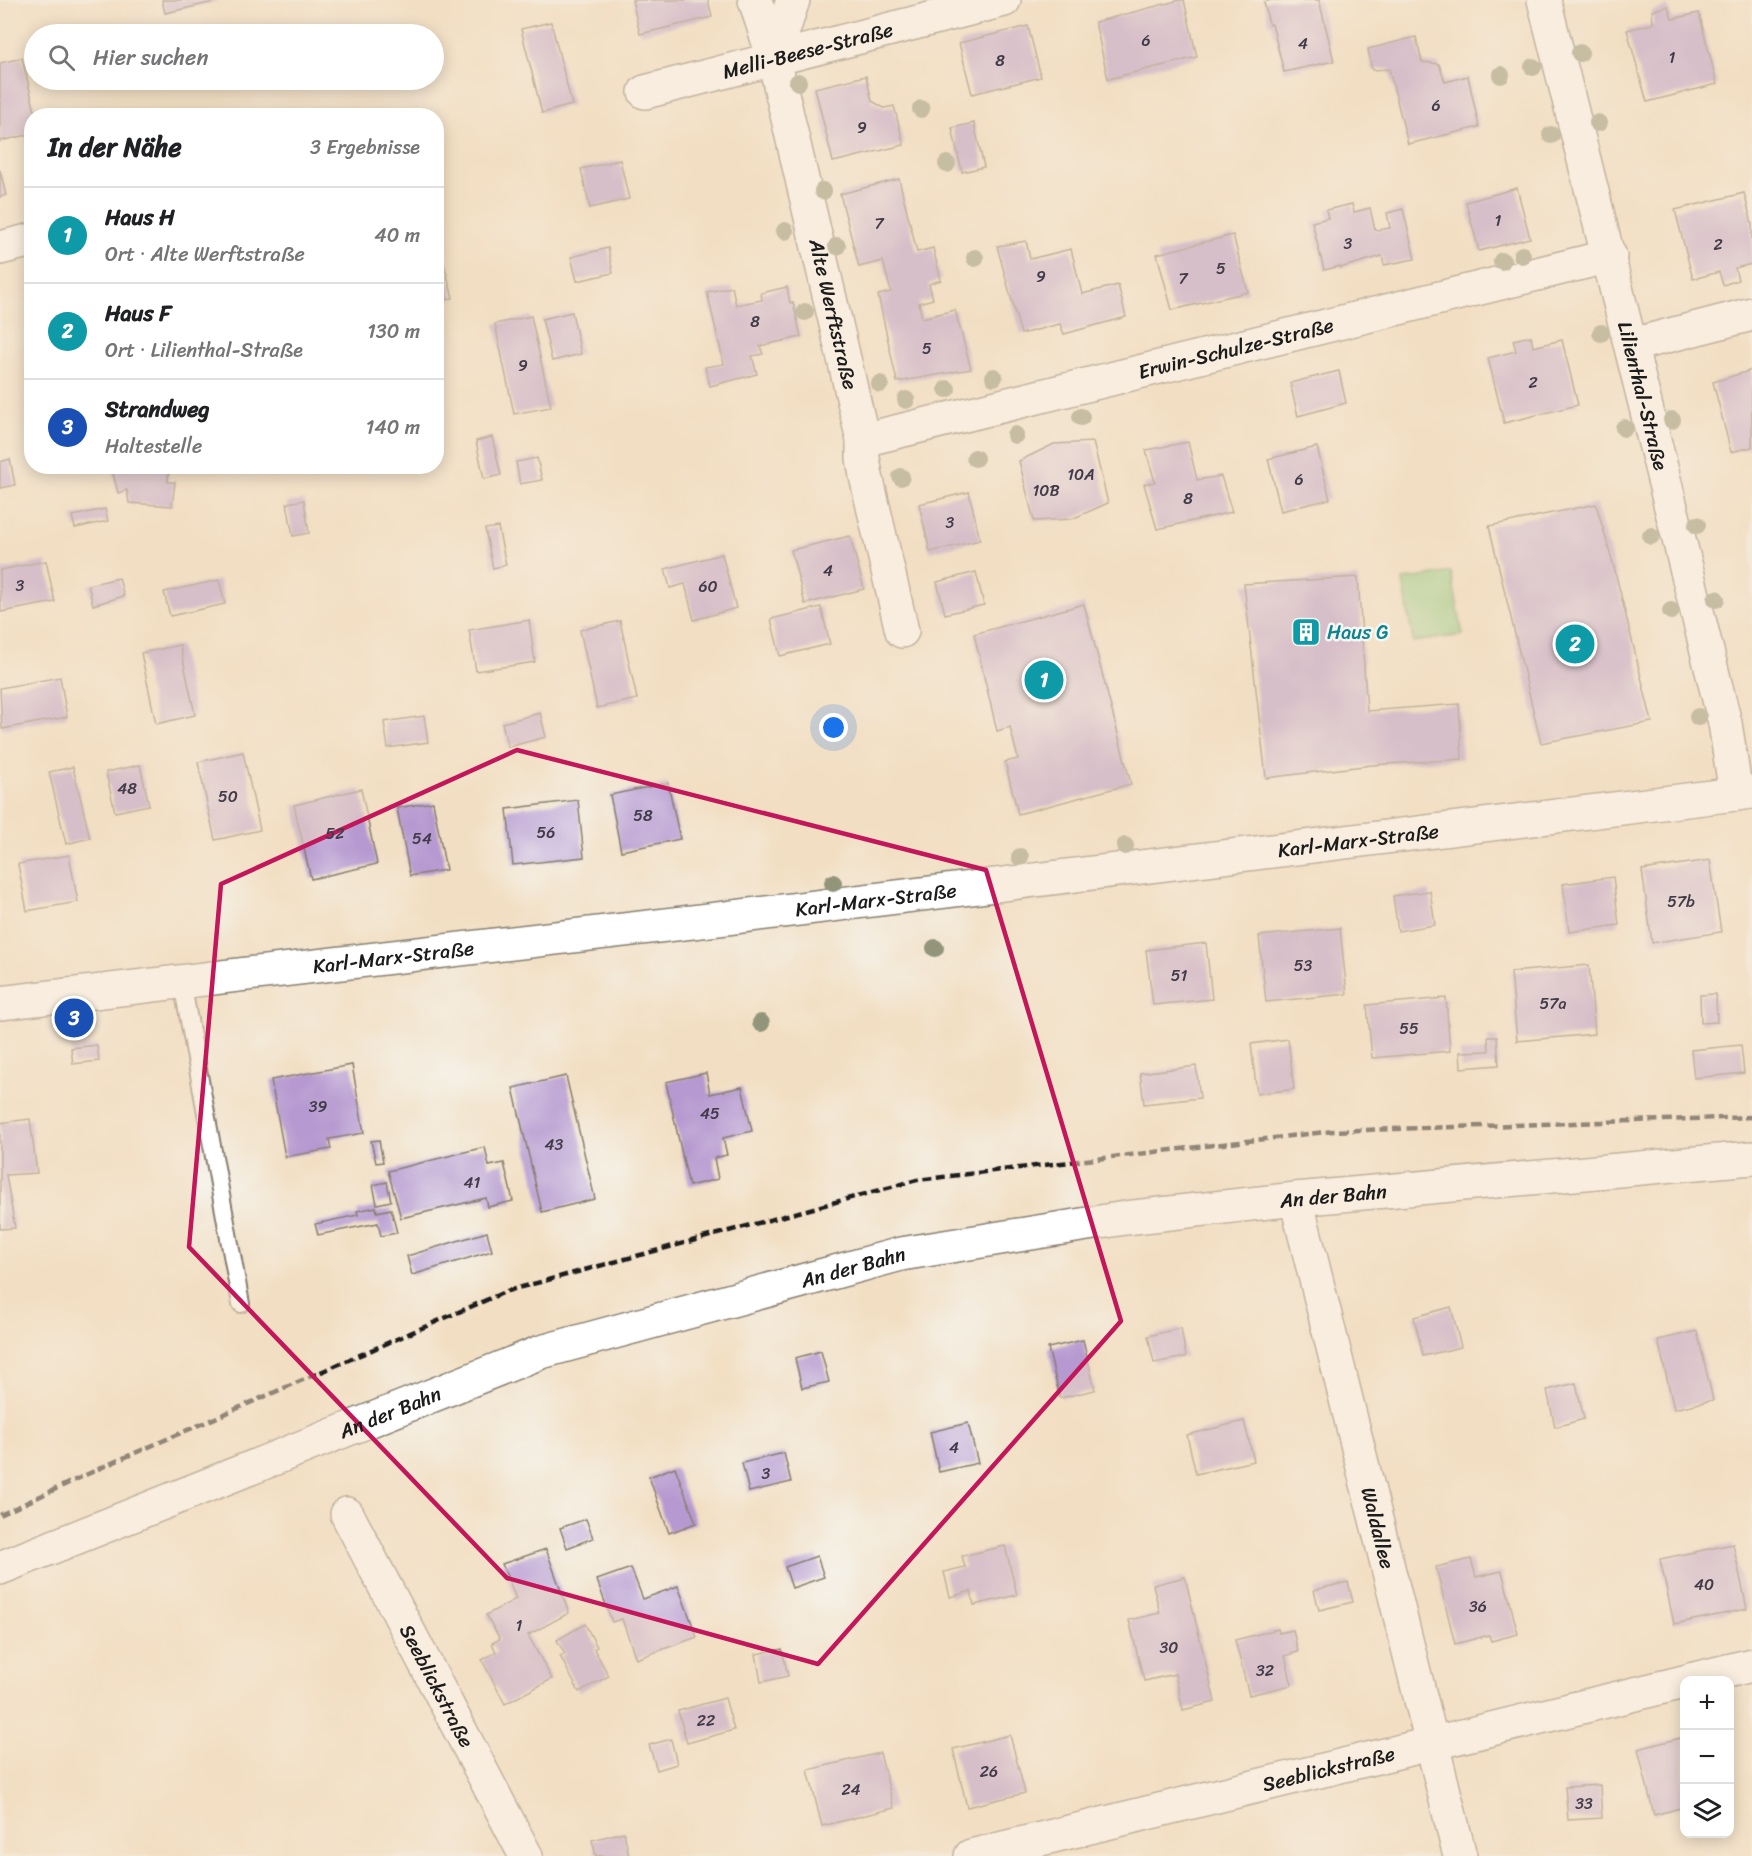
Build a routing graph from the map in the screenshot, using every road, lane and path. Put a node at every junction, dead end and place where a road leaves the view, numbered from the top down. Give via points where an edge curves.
1 (755, 0) edge
2 (793, 0) edge
3 (1004, 0) edge
4 (1544, 0) edge
5 (774, 59) junction
6 (645, 92) dead end
7 (24, 242) edge
8 (0, 248) edge
9 (1610, 256) junction
10 (1752, 314) edge
11 (1632, 345) junction
12 (863, 440) junction
13 (902, 631) dead end
14 (1744, 793) edge
15 (182, 982) junction
16 (0, 1003) edge
17 (1752, 1158) edge
18 (1296, 1199) junction
19 (241, 1304) dead end
20 (347, 1515) dead end
21 (0, 1568) edge
22 (1752, 1665) edge
23 (1707, 1676) edge
24 (1680, 1683) edge
25 (1433, 1744) junction
26 (1059, 1846) edge
27 (526, 1856) edge
28 (971, 1856) edge
29 (1460, 1856) edge

1 - 5 street, Alte Werftstraße
2 - 5 street
3 - 5 street, Melli-Beese-Straße
4 - 9 street, Lilienthal-Straße
5 - 6 street, Melli-Beese-Straße
5 - 12 street, Alte Werftstraße
7 - 8 street
9 - 11 street, Lilienthal-Straße
9 - 12 street, Erwin-Schulze-Straße
10 - 11 street
11 - 14 street, Lilienthal-Straße
12 - 13 street, Alte Werftstraße via 866,477
14 - 15 street, Karl-Marx-Straße
15 - 16 street, Karl-Marx-Straße
15 - 19 lane
17 - 18 street, An der Bahn
18 - 21 street, An der Bahn via 1125,1218 902,1254 541,1352
18 - 25 street, Waldallee
20 - 27 street, Seeblickstraße
22 - 23 street
24 - 25 street, Seeblickstraße
25 - 26 street, Seeblickstraße
25 - 29 street, Waldallee
26 - 28 street, Seeblickstraße

